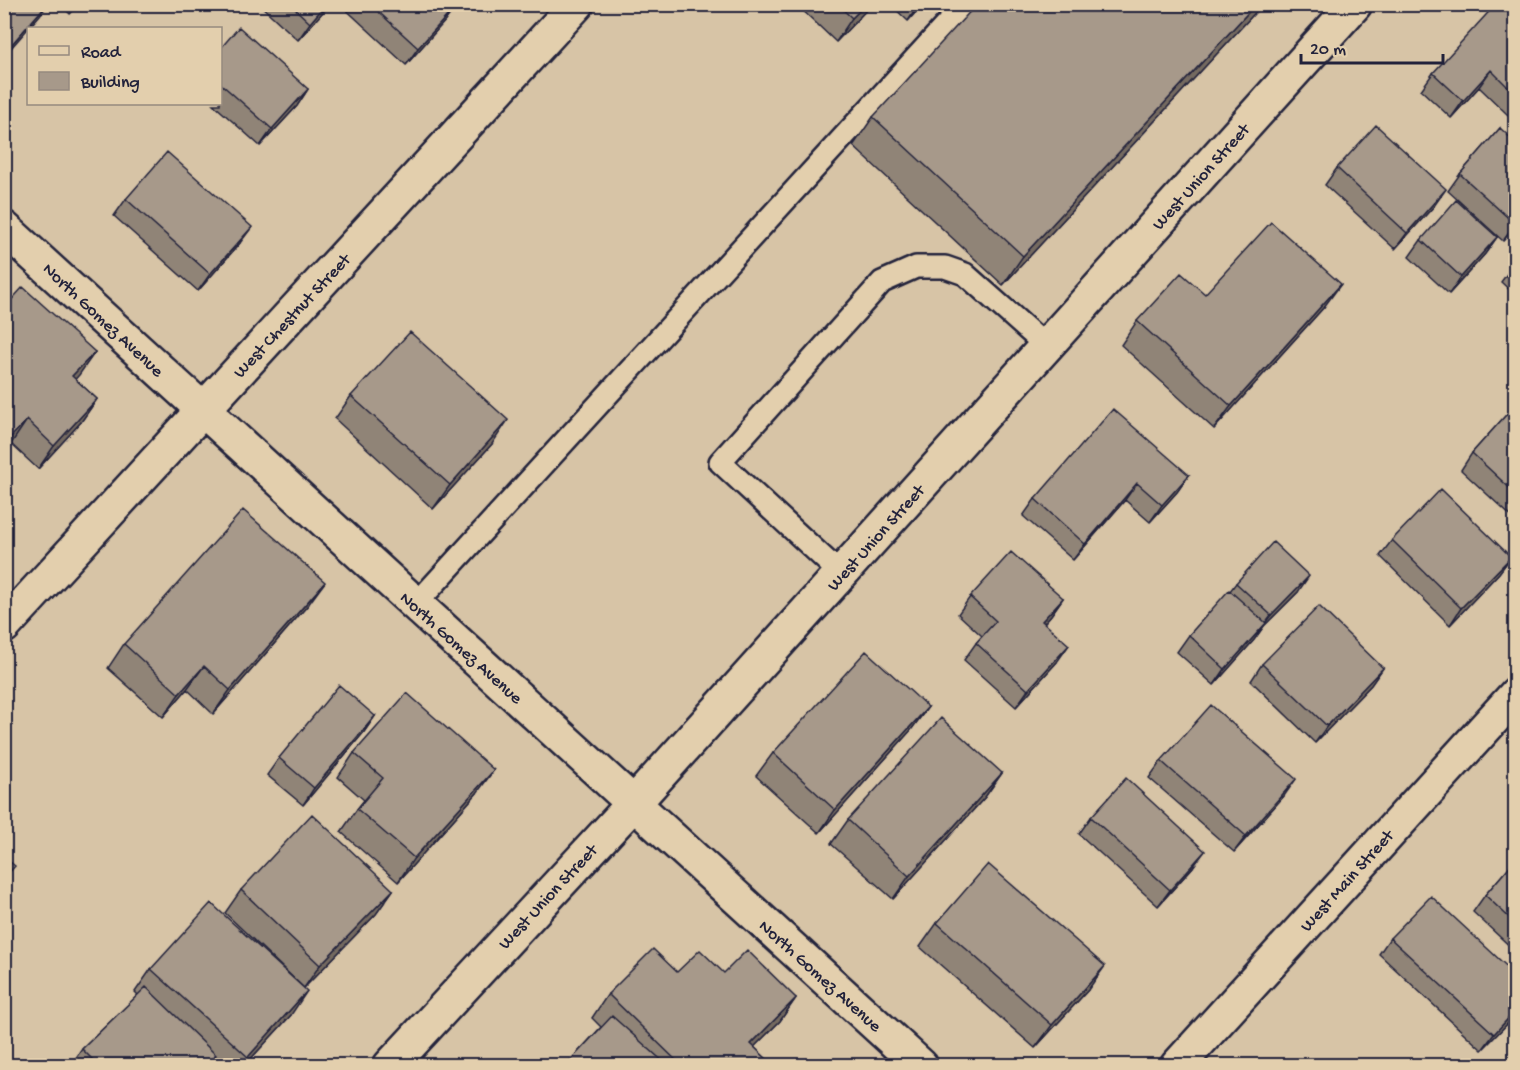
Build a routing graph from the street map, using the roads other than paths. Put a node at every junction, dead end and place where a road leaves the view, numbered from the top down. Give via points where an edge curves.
1 (577, 4) edge
2 (965, 4) edge
3 (1355, 4) edge
4 (4, 228) edge
5 (1046, 346) junction
6 (203, 410) junction
7 (841, 574) junction
8 (416, 604) junction
9 (4, 626) edge
10 (1515, 694) edge
11 (634, 803) junction
12 (390, 1065) edge
13 (921, 1065) edge
14 (1177, 1065) edge

1 - 6 street, West Chestnut Street
2 - 8 lane
3 - 5 street, West Union Street
4 - 6 street, North Gomez Avenue
5 - 7 street, West Union Street
5 - 7 lane via 965,274 945,267 916,267 882,282 720,462
6 - 8 street, North Gomez Avenue
6 - 9 street, West Chestnut Street
7 - 11 street, West Union Street
8 - 11 street, North Gomez Avenue
10 - 14 street, West Main Street
11 - 12 street, West Union Street
11 - 13 street, North Gomez Avenue

